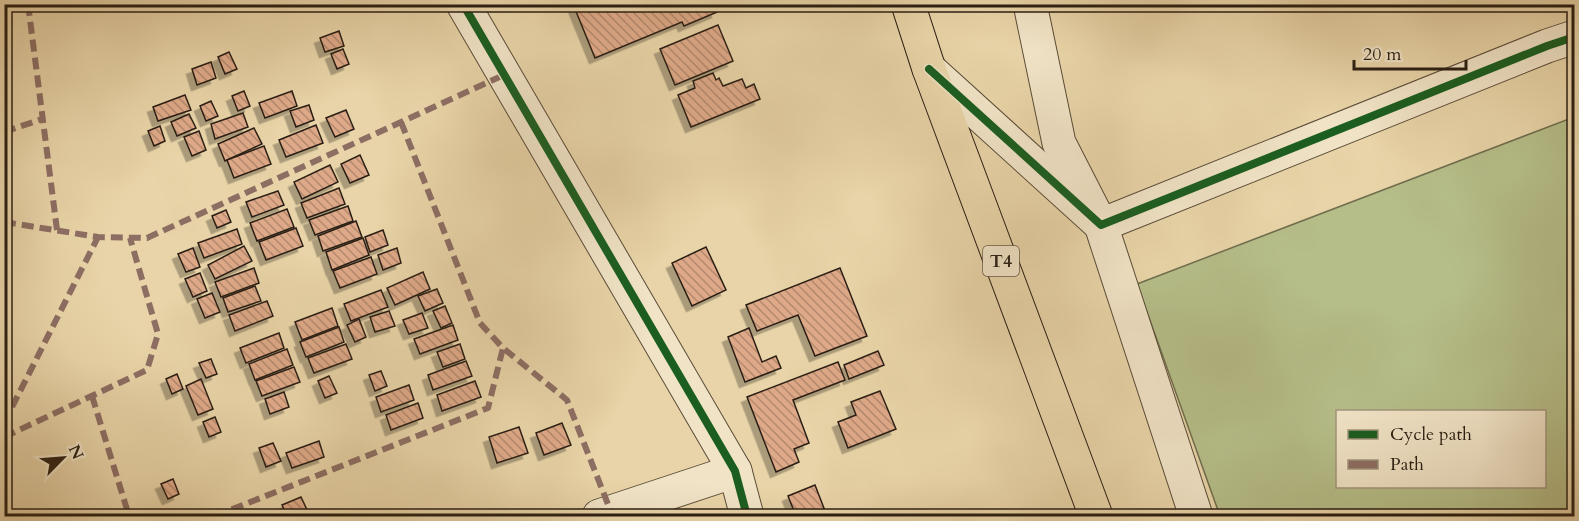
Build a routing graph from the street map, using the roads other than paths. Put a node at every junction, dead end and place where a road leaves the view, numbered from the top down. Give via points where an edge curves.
1 (463, 4) edge
2 (908, 4) edge
3 (1030, 4) edge
4 (1575, 37) edge
5 (929, 69) junction
6 (1101, 225) junction
7 (735, 471) junction
8 (599, 516) edge
9 (747, 516) edge
10 (1096, 516) edge
11 (1196, 516) edge

1 - 7 street
2 - 5 highway, T4
3 - 6 street via 1059,143
4 - 6 street
5 - 6 street
5 - 10 highway, T4
6 - 11 street
7 - 8 street
7 - 9 street

